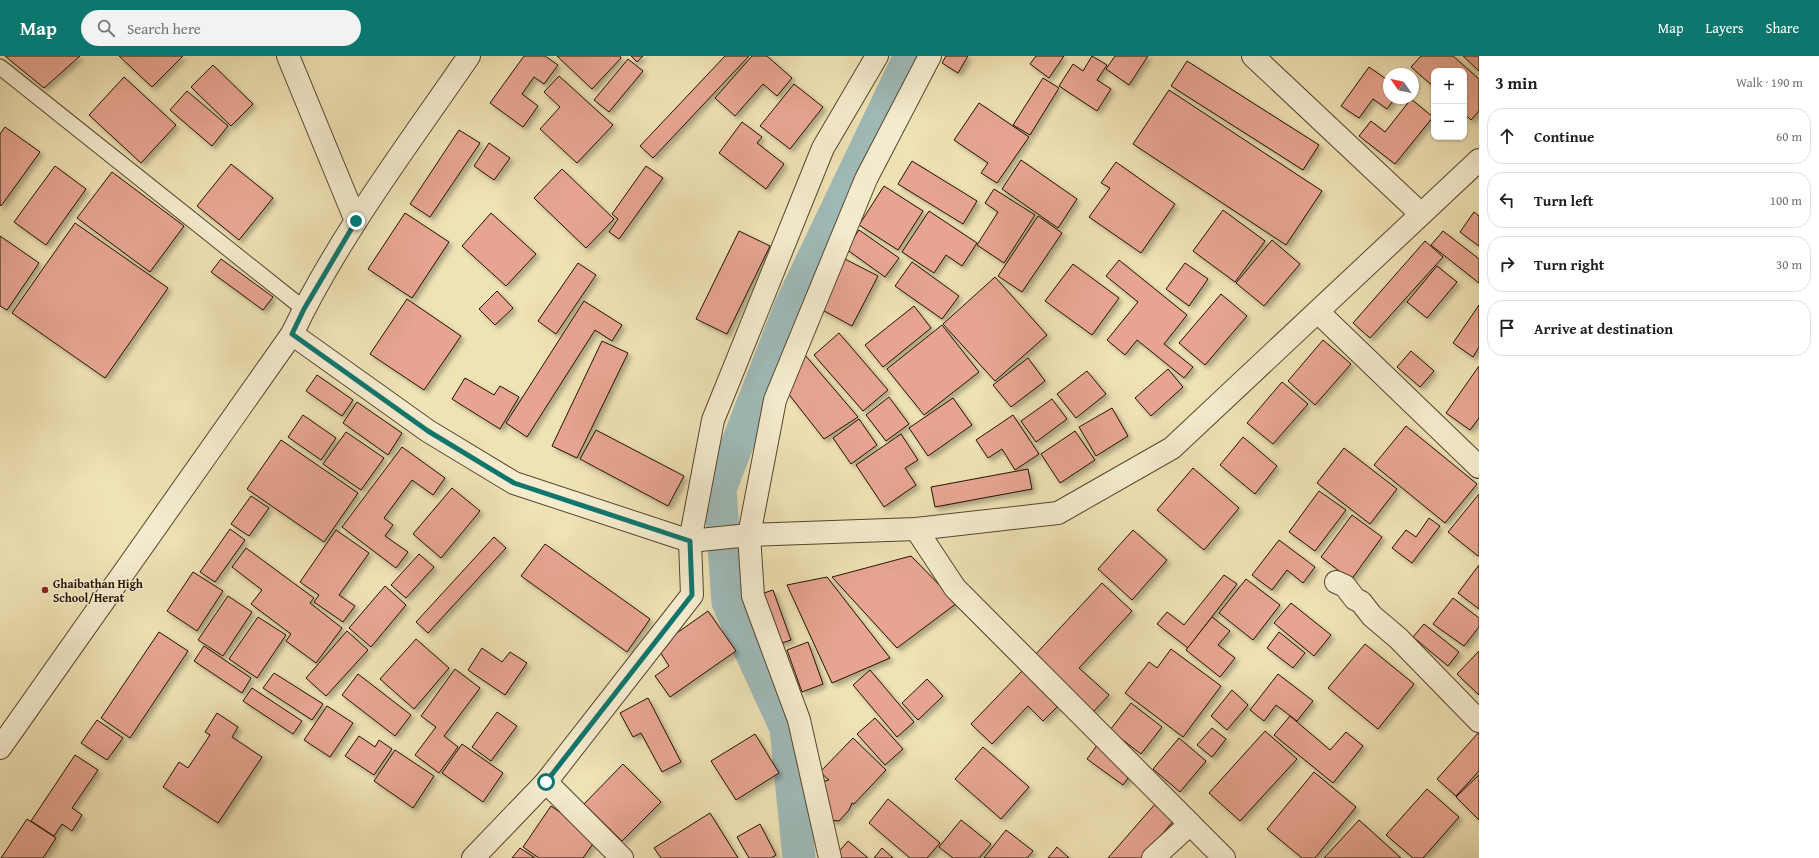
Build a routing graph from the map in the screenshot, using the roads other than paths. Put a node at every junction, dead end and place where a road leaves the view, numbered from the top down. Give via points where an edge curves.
1 (288, 56) edge
2 (468, 56) edge
3 (877, 56) edge
4 (930, 56) edge
5 (1253, 56) edge
6 (0, 67) edge
7 (1479, 160) edge
8 (1421, 214) junction
9 (356, 221) junction
10 (304, 309) junction
11 (1318, 312) junction
12 (292, 334) junction
13 (1479, 467) edge
14 (916, 529) junction
15 (749, 535) junction
16 (690, 541) junction
17 (1336, 582) dead end
18 (1479, 721) edge
19 (0, 748) edge
20 (546, 782) junction
21 (1190, 824) junction
22 (473, 858) edge
23 (622, 858) edge
24 (830, 858) edge
25 (1153, 858) edge
26 (1224, 858) edge

1 - 9 street
2 - 9 street
3 - 16 street via 823,148 713,420
4 - 15 street via 866,179 775,400
5 - 8 street
6 - 10 lane
7 - 8 street
8 - 11 street
9 - 10 street
10 - 12 street
11 - 13 street
11 - 14 street via 1172,448 1058,513
12 - 16 street via 428,431 514,483
12 - 19 street
14 - 15 street
14 - 21 street via 955,588
15 - 16 street
15 - 24 street via 753,596 799,720
16 - 20 street via 692,595
17 - 18 street via 1345,586
20 - 22 street
20 - 23 street
21 - 25 street
21 - 26 street

